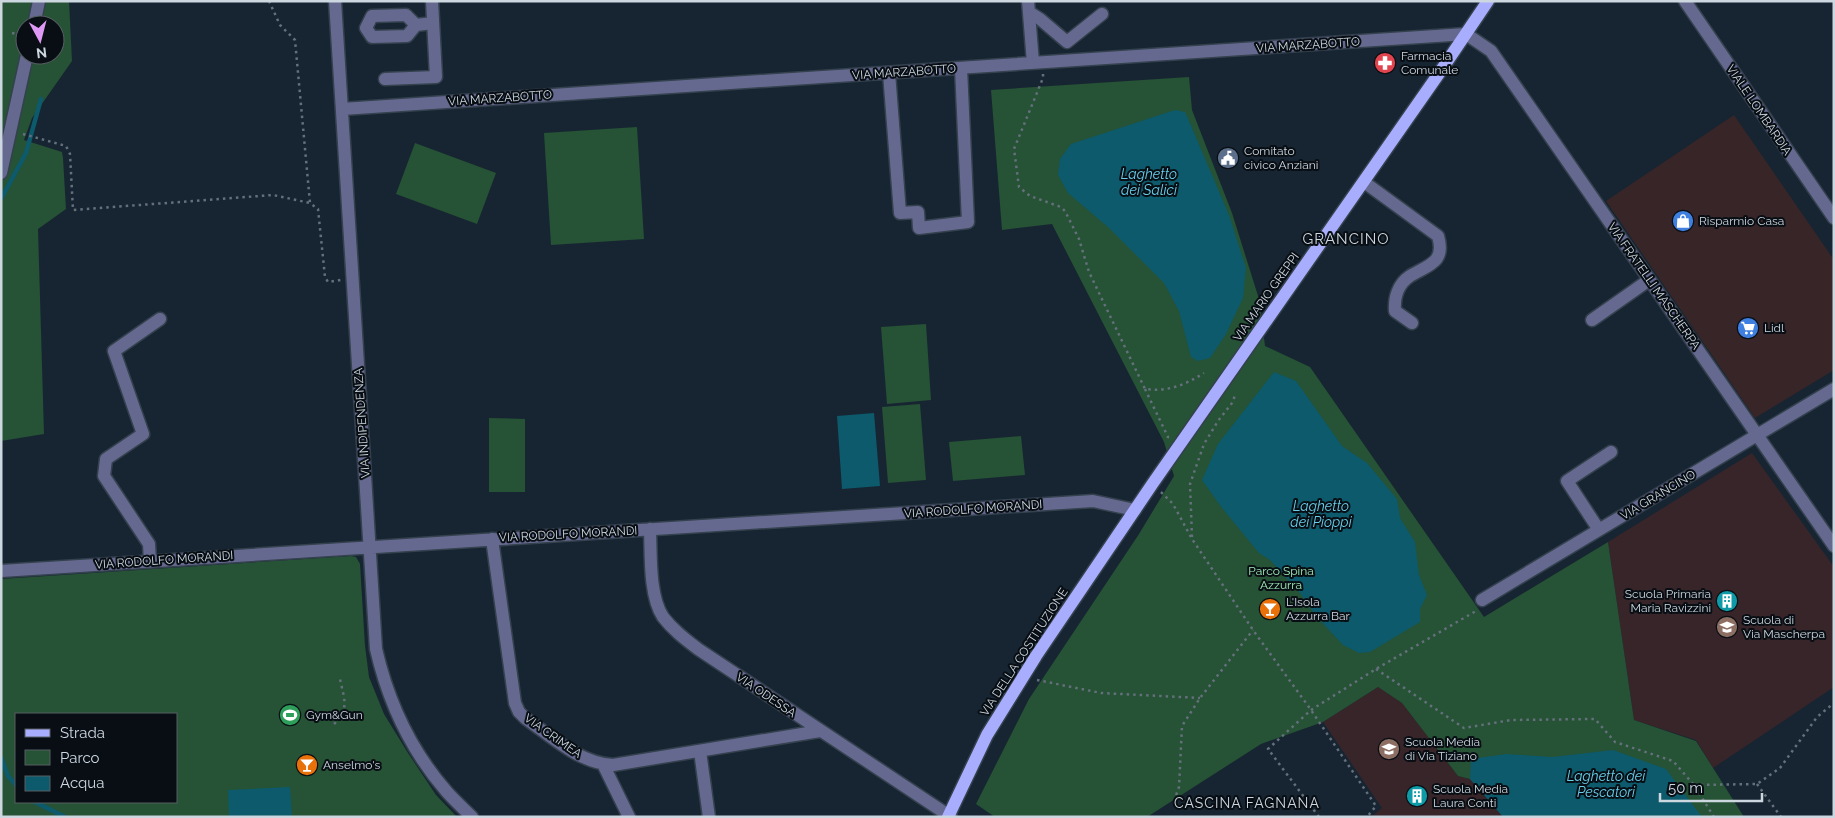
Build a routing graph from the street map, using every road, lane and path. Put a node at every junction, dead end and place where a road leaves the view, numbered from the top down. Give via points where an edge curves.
1 (39, 1) edge
2 (269, 1) edge
3 (335, 1) edge
4 (432, 1) edge
5 (1488, 1) edge
6 (1685, 1) edge
7 (1029, 7) edge
8 (1102, 14) dead end
9 (36, 15) edge
10 (433, 23) junction
11 (416, 25) dead end
12 (12, 33) dead end
13 (15, 34) edge
14 (1466, 34) junction
15 (1037, 63) junction
16 (25, 65) edge
17 (961, 68) junction
18 (889, 73) junction
19 (385, 79) dead end
20 (342, 109) junction
21 (25, 134) dead end
22 (1, 172) edge
23 (1364, 182) junction
24 (310, 203) junction
25 (1834, 218) edge
26 (353, 279) junction
27 (1649, 280) junction
28 (160, 319) dead end
29 (1592, 320) dead end
30 (1412, 323) dead end
31 (1204, 372) dead end
32 (1145, 389) junction
33 (1834, 389) edge
34 (1236, 393) dead end
35 (1757, 435) junction
36 (1164, 442) dead end
37 (1612, 452) dead end
38 (1153, 483) junction
39 (1135, 510) junction
40 (650, 529) junction
41 (1599, 530) junction
42 (1192, 538) junction
43 (492, 539) junction
44 (1834, 546) edge
45 (370, 548) junction
46 (150, 561) junction
47 (1, 570) edge
48 (1482, 600) joint
49 (1252, 630) junction
50 (1376, 669) junction
51 (1024, 675) junction
52 (340, 679) dead end
53 (1200, 698) junction
54 (1834, 703) edge
55 (1311, 710) junction
56 (334, 724) dead end
57 (820, 731) junction
58 (700, 751) junction
59 (603, 764) junction
60 (1758, 784) junction
61 (1694, 785) junction
62 (1174, 801) dead end
63 (949, 816) edge
64 (472, 817) edge
65 (629, 817) edge
66 (709, 817) edge
67 (1319, 817) edge
68 (1367, 817) edge
69 (1714, 817) edge
70 (1781, 817) edge

1 - 9 street
2 - 24 path via 280,25 295,40
3 - 20 street, VIA INDIPENDENZA
4 - 10 street
5 - 14 main road, VIA MARIO GREPPI
6 - 25 street, VIALE LOMBARDIA
7 - 8 street via 1067,42
7 - 15 street
10 - 11 street
10 - 19 street via 436,77
12 - 13 path
14 - 15 street, VIA MARZABOTTO
14 - 23 main road, VIA MARIO GREPPI
14 - 27 street, VIA FRATELLI MASCHERPA via 1491,51
15 - 17 street, VIA MARZABOTTO
15 - 32 path via 1043,78 1014,149 1019,187 1030,196 1065,211 1079,239 1089,272
16 - 22 street
17 - 18 street, VIA MARZABOTTO
17 - 18 street via 968,222 919,228 918,212 900,213
18 - 20 street, VIA MARZABOTTO
20 - 26 street, VIA INDIPENDENZA
21 - 24 path via 66,146 70,154 73,210 272,195
23 - 30 street via 1438,236 1441,245 1438,257 1430,266 1409,276 1394,301 1394,311
23 - 38 main road, VIA MARIO GREPPI
24 - 26 path via 318,208 324,277 328,282
26 - 45 street, VIA INDIPENDENZA
27 - 29 street
27 - 35 street, VIA FRATELLI MASCHERPA
28 - 46 street via 114,351 144,434 106,459 104,476 149,544
31 - 32 path via 1190,382 1160,391
32 - 36 path via 1168,437
33 - 35 street, VIA GRANCINO
34 - 42 path via 1204,444 1190,484
35 - 41 street, VIA GRANCINO
35 - 44 street, VIA FRATELLI MASCHERPA
37 - 41 street via 1567,481
38 - 39 main road, VIA MARIO GREPPI
38 - 42 path via 1173,504
39 - 40 street, VIA RODOLFO MORANDI via 1093,501
39 - 51 main road, VIA DELLA COSTITUZIONE
40 - 43 street, VIA RODOLFO MORANDI
40 - 57 street, VIA ODESSA via 657,604 672,628
41 - 48 street, VIA GRANCINO
42 - 49 path
43 - 45 street, VIA RODOLFO MORANDI
43 - 59 street, VIA CRIMEA via 519,712 578,755
45 - 46 street, VIA RODOLFO MORANDI
45 - 64 street, VIA INDIPENDENZA via 376,649 384,680 403,726 424,761 447,792
46 - 47 street, VIA RODOLFO MORANDI
48 - 50 path via 1484,607
49 - 53 path
49 - 55 path
50 - 55 path
50 - 61 path via 1464,728 1511,720 1595,719 1615,742 1673,761
51 - 53 path via 1101,693
51 - 63 main road, VIA DELLA COSTITUZIONE via 987,735
52 - 56 path via 345,704 342,716
53 - 62 path via 1182,726 1179,787
54 - 60 path via 1817,717 1780,768
55 - 67 path via 1268,749
55 - 68 path via 1376,806
57 - 58 street, VIA CRIMEA
57 - 63 street, VIA ODESSA
58 - 59 street, VIA CRIMEA
58 - 66 street
59 - 65 street
60 - 61 path
60 - 70 path
61 - 69 path

